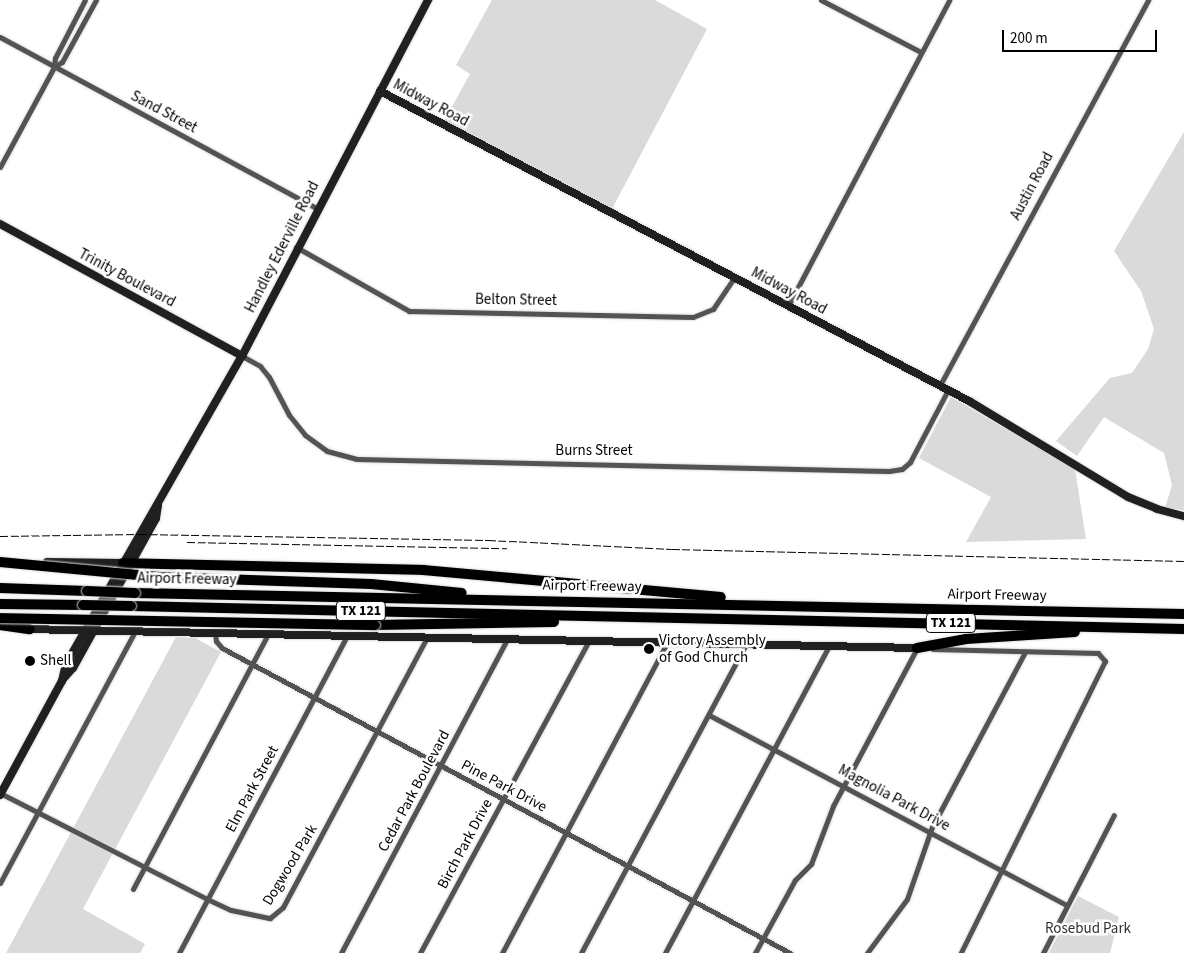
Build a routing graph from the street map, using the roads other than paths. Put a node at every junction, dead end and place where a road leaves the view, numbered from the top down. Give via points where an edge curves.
1 (85, 0) edge
2 (96, 0) edge
3 (428, 0) edge
4 (821, 0) edge
5 (949, 0) edge
6 (1148, 0) edge
7 (0, 37) edge
8 (921, 52) junction
9 (54, 67) junction
10 (380, 91) junction
11 (0, 167) edge
12 (316, 208) junction
13 (0, 224) edge
14 (296, 247) junction
15 (734, 278) junction
16 (788, 306) junction
17 (242, 356) junction
18 (940, 385) junction
19 (948, 390) junction
20 (1184, 516) edge
21 (0, 562) edge
22 (127, 563) junction
23 (0, 588) edge
24 (528, 600) junction
25 (0, 604) edge
26 (794, 605) junction
27 (1184, 614) edge
28 (591, 616) junction
29 (0, 618) edge
30 (0, 627) edge
31 (1136, 627) junction
32 (1184, 628) edge
33 (30, 629) joint
34 (90, 630) junction
35 (135, 631) junction
36 (215, 633) junction
37 (268, 634) junction
38 (347, 636) junction
39 (427, 637) junction
40 (507, 639) junction
41 (589, 641) junction
42 (667, 643) junction
43 (746, 644) junction
44 (828, 646) junction
45 (917, 648) junction
46 (1024, 652) junction
47 (252, 664) junction
48 (315, 696) junction
49 (709, 715) junction
50 (378, 732) junction
51 (776, 749) junction
52 (441, 767) junction
53 (844, 786) junction
54 (0, 794) edge
55 (503, 799) junction
56 (39, 813) junction
57 (1114, 815) dead end
58 (930, 832) junction
59 (566, 833) junction
60 (145, 866) junction
61 (628, 866) junction
62 (1001, 870) junction
63 (0, 883) edge
64 (133, 889) dead end
65 (207, 899) junction
66 (693, 901) junction
67 (1067, 905) junction
68 (763, 939) junction
69 (179, 953) edge
70 (341, 953) edge
71 (420, 953) edge
72 (502, 953) edge
73 (581, 953) edge
74 (665, 953) edge
75 (755, 953) edge
76 (790, 953) edge
77 (867, 953) edge
78 (961, 953) edge
79 (1043, 953) edge

1 - 9 street via 55,58
2 - 9 street via 62,62
3 - 10 main road, Handley Ederville Road
4 - 8 street
5 - 8 street
6 - 18 street, Austin Road
7 - 9 street, Sand Street
8 - 16 street
9 - 11 street
9 - 12 street, Sand Street
10 - 12 main road, Handley Ederville Road
10 - 15 main road, Midway Road
12 - 14 main road, Handley Ederville Road
13 - 17 main road, Trinity Boulevard
14 - 15 street, Belton Street via 409,311 693,316 713,309
14 - 17 main road, Handley Ederville Road
15 - 16 main road, Midway Road
16 - 18 main road, Midway Road
17 - 19 street, Burns Street via 260,366 269,376 289,415 305,435 327,451 356,459 889,471 902,469 910,462
17 - 22 main road, Handley Ederville Road via 158,505 156,518
18 - 19 main road, Midway Road
19 - 20 main road, Midway Road via 1128,497
21 - 22 main road, Airport Freeway
21 - 24 highway, bridge via 159,577 371,584
22 - 26 highway via 423,570 774,600
22 - 34 main road, Handley Ederville Road
23 - 24 highway, Airport Freeway / TX 121, bridge
24 - 26 highway, Airport Freeway / TX 121
25 - 28 highway, Airport Freeway / TX 121, bridge
26 - 27 highway, Airport Freeway / TX 121
28 - 29 highway, bridge via 515,624 375,625
28 - 31 highway, Airport Freeway / TX 121
30 - 33 highway
31 - 32 highway, Airport Freeway / TX 121
31 - 45 highway via 966,639
33 - 34 main road
34 - 35 main road
34 - 54 main road, Handley Ederville Road via 73,668 62,681
35 - 36 main road
35 - 56 street
36 - 37 main road
36 - 47 street, Pine Park Drive via 219,646
37 - 38 main road
37 - 47 street
38 - 39 main road
38 - 48 street, Elm Park Street
39 - 40 main road
39 - 50 street, Dogwood Park
40 - 41 main road
40 - 52 street, Cedar Park Boulevard
41 - 42 main road
41 - 55 street, Birch Park Drive
42 - 43 main road
42 - 59 street
43 - 44 main road
43 - 49 street
44 - 45 main road
44 - 51 street
45 - 46 street
45 - 53 street
46 - 58 street
46 - 62 street via 1098,653 1104,658 1104,665
47 - 48 street, Pine Park Drive
47 - 60 street
48 - 50 street, Pine Park Drive
48 - 65 street, Elm Park Street
49 - 51 street, Magnolia Park Drive
49 - 61 street
50 - 52 street, Pine Park Drive
50 - 65 street, Dogwood Park via 276,916 265,919
51 - 53 street, Magnolia Park Drive
51 - 66 street
52 - 55 street, Pine Park Drive
52 - 70 street, Cedar Park Boulevard
53 - 58 street, Magnolia Park Drive
53 - 68 street via 822,831 811,864 795,880
54 - 56 street, Dogwood Park
55 - 59 street, Pine Park Drive
55 - 71 street, Birch Park Drive
56 - 60 street, Dogwood Park
56 - 63 street
57 - 67 street
58 - 62 street, Magnolia Park Drive
58 - 77 street via 907,899
59 - 61 street, Pine Park Drive
59 - 72 street
60 - 64 street
60 - 65 street, Dogwood Park
61 - 66 street, Pine Park Drive
61 - 73 street
62 - 67 street, Magnolia Park Drive
62 - 78 street
65 - 69 street, Elm Park Street
66 - 68 street, Pine Park Drive
66 - 74 street
67 - 79 street
68 - 75 street
68 - 76 street, Pine Park Drive

